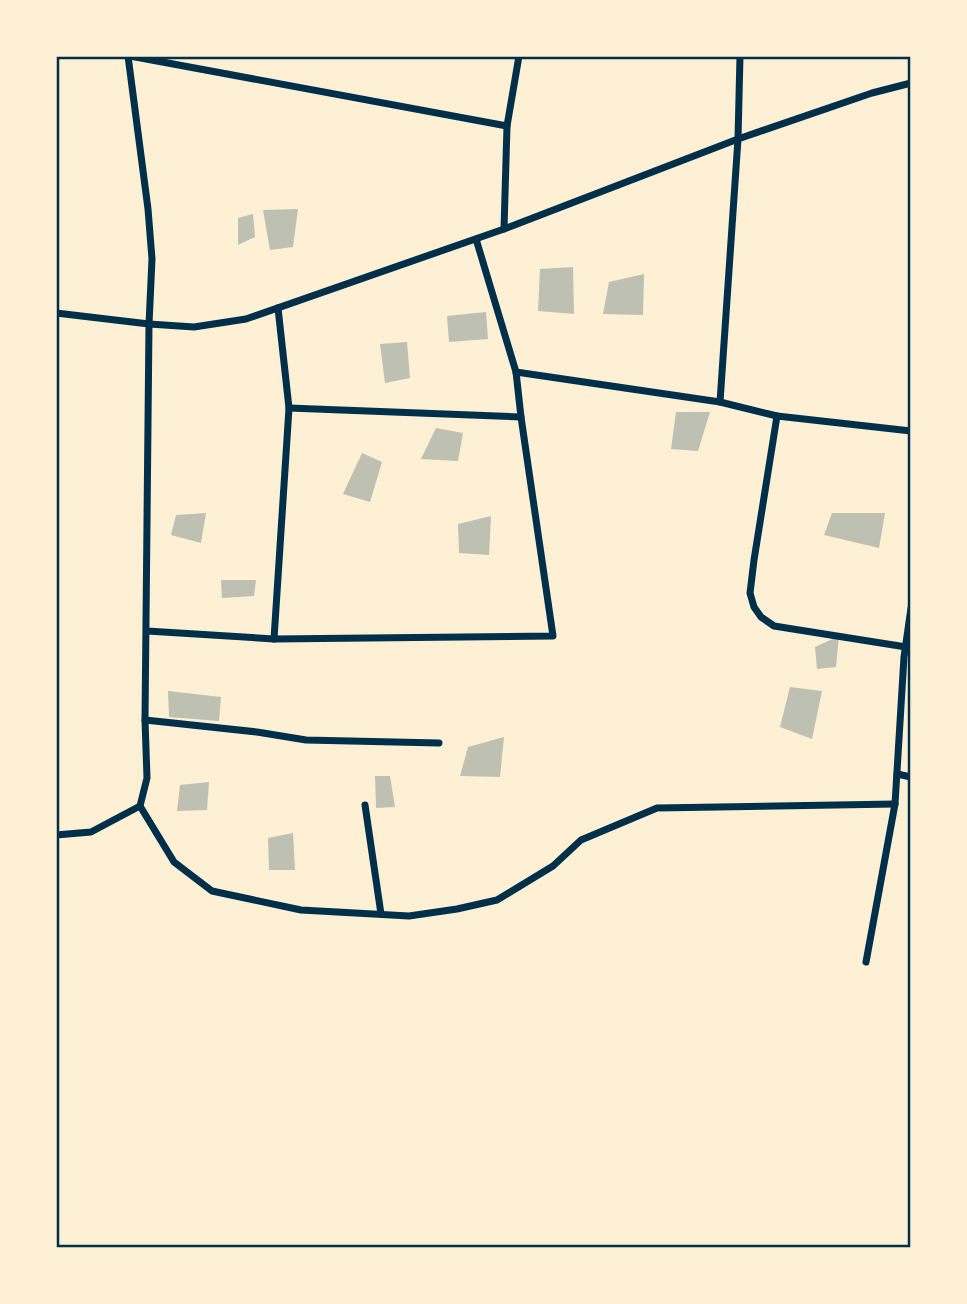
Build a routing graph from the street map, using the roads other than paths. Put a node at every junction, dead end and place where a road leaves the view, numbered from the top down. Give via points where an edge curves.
1 (129, 56) edge
2 (519, 56) edge
3 (740, 56) edge
4 (911, 83) edge
5 (507, 126) junction
6 (738, 139) junction
7 (504, 229) junction
8 (476, 239) junction
9 (278, 308) junction
10 (56, 313) edge
11 (149, 324) junction
12 (516, 372) junction
13 (720, 402) junction
14 (289, 408) junction
15 (777, 416) junction
16 (520, 417) junction
17 (911, 431) edge
18 (911, 607) edge
19 (147, 631) junction
20 (274, 639) junction
21 (906, 647) junction
22 (908, 658) edge
23 (145, 720) junction
24 (439, 743) dead end
25 (897, 774) junction
26 (911, 777) edge
27 (895, 804) junction
28 (366, 805) dead end
29 (140, 806) junction
30 (56, 835) edge
31 (381, 914) junction
32 (866, 962) dead end

1 - 5 street
1 - 11 street via 152,259
2 - 5 street
3 - 6 street
4 - 6 street
5 - 7 street
6 - 7 street
6 - 13 street
7 - 8 street
8 - 9 street
8 - 12 street
9 - 11 street via 246,319 194,327
9 - 14 street
10 - 11 street
11 - 19 street
12 - 13 street
12 - 16 street
13 - 15 street
14 - 16 street
14 - 20 street
15 - 17 street
15 - 21 street via 750,593 754,607 774,626
16 - 20 street via 553,636
18 - 21 street
19 - 20 street
19 - 23 street
21 - 22 street
22 - 25 street
23 - 24 street via 306,740
23 - 29 street via 147,778
25 - 26 street
25 - 27 street
27 - 31 street via 657,808 581,840 553,866 497,900 409,915
27 - 32 street
28 - 31 street
29 - 30 street via 91,832
29 - 31 street via 174,862 212,891 301,910

